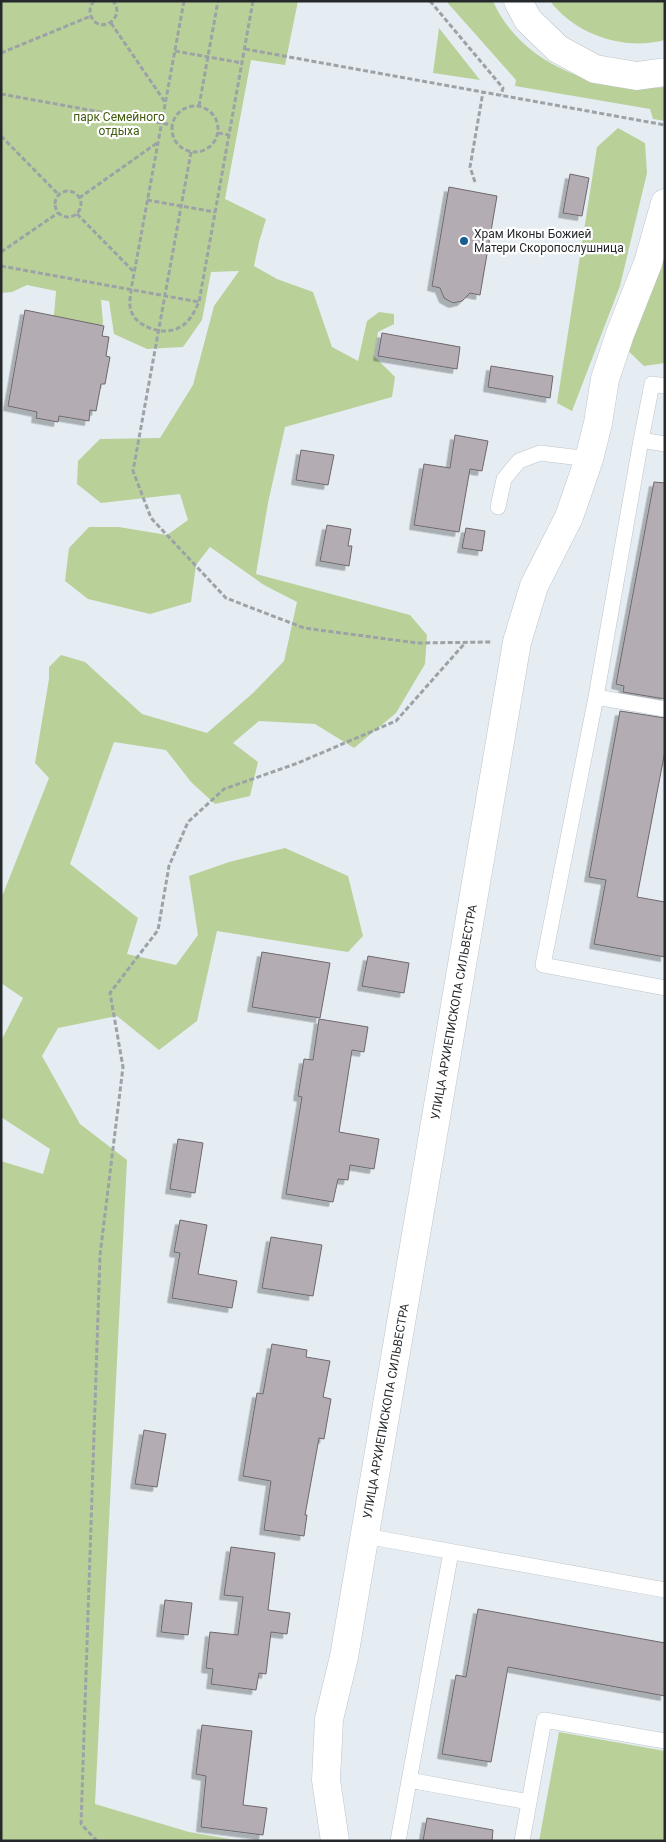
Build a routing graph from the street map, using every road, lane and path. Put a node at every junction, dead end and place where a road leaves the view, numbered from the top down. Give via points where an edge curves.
1 (94, 1) edge
2 (184, 1) edge
3 (218, 1) edge
4 (253, 1) edge
5 (430, 1) edge
6 (435, 1) edge
7 (518, 1) edge
8 (116, 2) edge
9 (434, 7) junction
10 (91, 16) junction
11 (111, 23) junction
12 (245, 49) junction
13 (175, 50) junction
14 (1, 53) edge
15 (208, 56) junction
16 (242, 63) junction
17 (665, 72) edge
18 (483, 92) junction
19 (1, 94) edge
20 (501, 95) junction
21 (166, 102) junction
22 (200, 106) junction
23 (161, 123) junction
24 (172, 125) junction
25 (665, 125) edge
26 (218, 133) junction
27 (229, 135) junction
28 (1, 136) edge
29 (158, 143) junction
30 (191, 152) junction
31 (475, 182) dead end
32 (58, 194) junction
33 (80, 198) junction
34 (148, 200) junction
35 (665, 203) edge
36 (182, 206) junction
37 (215, 212) junction
38 (58, 213) junction
39 (78, 214) junction
40 (1, 252) edge
41 (1, 266) edge
42 (135, 273) junction
43 (131, 290) junction
44 (165, 296) junction
45 (199, 302) junction
46 (159, 330) junction
47 (665, 386) edge
48 (641, 440) junction
49 (665, 444) edge
50 (589, 459) junction
51 (498, 507) dead end
52 (517, 642) junction
53 (465, 643) junction
54 (596, 697) junction
55 (665, 709) edge
56 (665, 988) edge
57 (365, 1536) junction
58 (450, 1552) junction
59 (665, 1590) edge
60 (665, 1742) edge
61 (409, 1780) junction
62 (529, 1802) junction
63 (96, 1841) edge
64 (335, 1841) edge
65 (398, 1841) edge
66 (522, 1841) edge

1 - 10 path
2 - 13 path
3 - 15 path
4 - 12 path
5 - 9 path
6 - 9 path
7 - 17 street via 528,20 558,49 595,69 637,76
8 - 11 path via 116,17
9 - 20 path via 502,88
10 - 11 path via 97,24
10 - 14 path
11 - 21 path
12 - 16 path
12 - 18 path
13 - 15 path
13 - 21 path
15 - 16 path
15 - 22 path
16 - 27 path
18 - 20 path
18 - 31 path via 470,167
19 - 23 path
20 - 25 path
21 - 23 path
22 - 24 path via 182,110
22 - 26 path via 214,116
23 - 24 path
23 - 29 path
24 - 30 path via 176,142
26 - 27 path
26 - 30 path via 208,148
27 - 37 path
28 - 32 path
29 - 33 path
29 - 34 path
30 - 36 path
32 - 33 path via 72,191
32 - 38 path via 54,207
33 - 39 path
34 - 36 path
34 - 42 path
35 - 50 street, УЛИЦА АРХИЕПИСКОПА СИЛЬВЕСТРА via 648,264 605,379
36 - 37 path
36 - 44 path
37 - 45 path
38 - 39 path via 64,217
38 - 40 path
39 - 42 path
41 - 43 path
42 - 43 path
43 - 44 path
43 - 46 path via 130,307 134,317 140,323
44 - 45 path
44 - 46 path
45 - 46 path via 192,316 180,327
46 - 53 path via 133,470 151,518 226,598 304,628 417,643
47 - 48 lane via 652,384
48 - 49 lane
48 - 54 lane
50 - 51 lane via 540,453 519,461 504,479
50 - 52 street, УЛИЦА АРХИЕПИСКОПА СИЛЬВЕСТРА via 569,517 534,586
52 - 53 path
52 - 57 street, УЛИЦА АРХИЕПИСКОПА СИЛЬВЕСТРА
53 - 63 path via 396,721 298,763 224,789 188,822 169,866 158,930 110,993 123,1067 100,1255 80,1824
54 - 55 lane
54 - 56 lane via 543,965
57 - 58 lane
57 - 64 street, УЛИЦА АРХИЕПИСКОПА СИЛЬВЕСТРА via 344,1657 329,1719 326,1780
58 - 59 lane
58 - 61 lane
60 - 62 lane via 544,1720
61 - 62 lane
61 - 65 lane
62 - 66 lane

